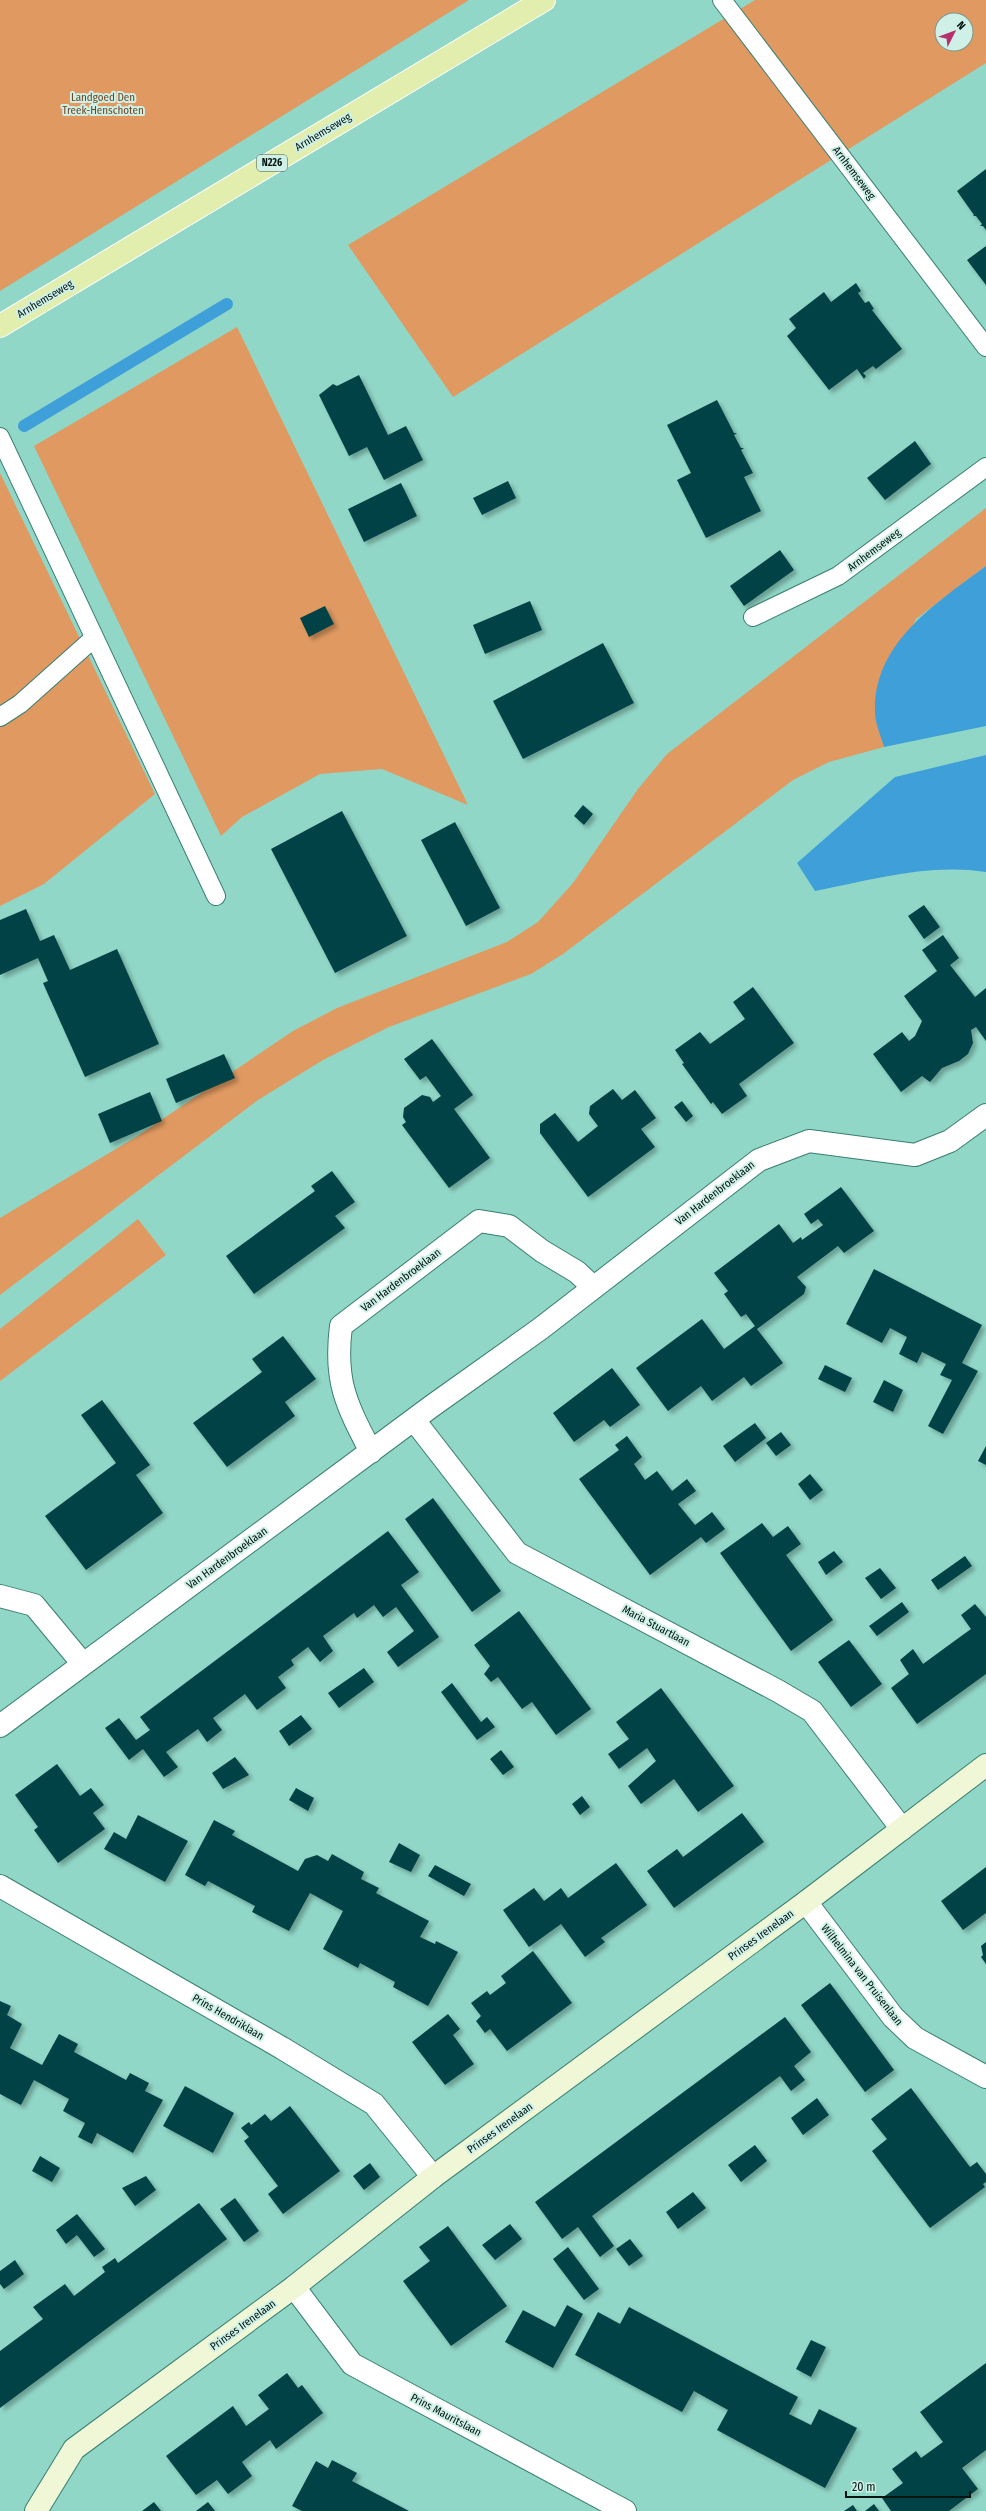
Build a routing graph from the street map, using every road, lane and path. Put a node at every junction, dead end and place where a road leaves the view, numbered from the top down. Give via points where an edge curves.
1 (544, 0) edge
2 (722, 0) edge
3 (0, 326) edge
4 (986, 347) edge
5 (0, 437) edge
6 (986, 467) edge
7 (753, 617) dead end
8 (94, 638) junction
9 (0, 717) edge
10 (216, 896) dead end
11 (986, 1115) edge
12 (593, 1288) junction
13 (414, 1420) junction
14 (371, 1452) junction
15 (0, 1596) edge
16 (83, 1664) junction
17 (0, 1726) edge
18 (986, 1765) edge
19 (902, 1829) junction
20 (0, 1886) edge
21 (806, 1902) junction
22 (986, 2077) edge
23 (433, 2177) junction
24 (294, 2287) junction
25 (36, 2511) edge
26 (625, 2511) edge

1 - 3 main road, Arnhemseweg / N226
2 - 4 lane, Arnhemseweg
5 - 8 lane
6 - 7 lane, Arnhemseweg via 838,576
8 - 9 lane via 20,704
8 - 10 lane
11 - 12 street, Van Hardenbroeklaan via 950,1141 915,1155 809,1141 758,1160
12 - 13 street, Van Hardenbroeklaan
12 - 14 street, Van Hardenbroeklaan via 577,1272 509,1226 479,1221 341,1326 338,1349 341,1386
13 - 14 street, Van Hardenbroeklaan
13 - 19 street, Maria Stuartlaan via 517,1553 812,1711
14 - 16 street, Van Hardenbroeklaan
15 - 16 street via 34,1605
16 - 17 street, Van Hardenbroeklaan
18 - 19 street, Prinses Irenelaan
19 - 21 street, Prinses Irenelaan
20 - 23 street, Prins Hendriklaan via 282,2048 374,2104
21 - 22 street, Wilhelmina van Pruisenlaan via 893,2017 915,2038
21 - 23 street, Prinses Irenelaan
23 - 24 street, Prinses Irenelaan
24 - 25 street, Prinses Irenelaan via 74,2449
24 - 26 street, Prins Mauritslaan via 352,2364

